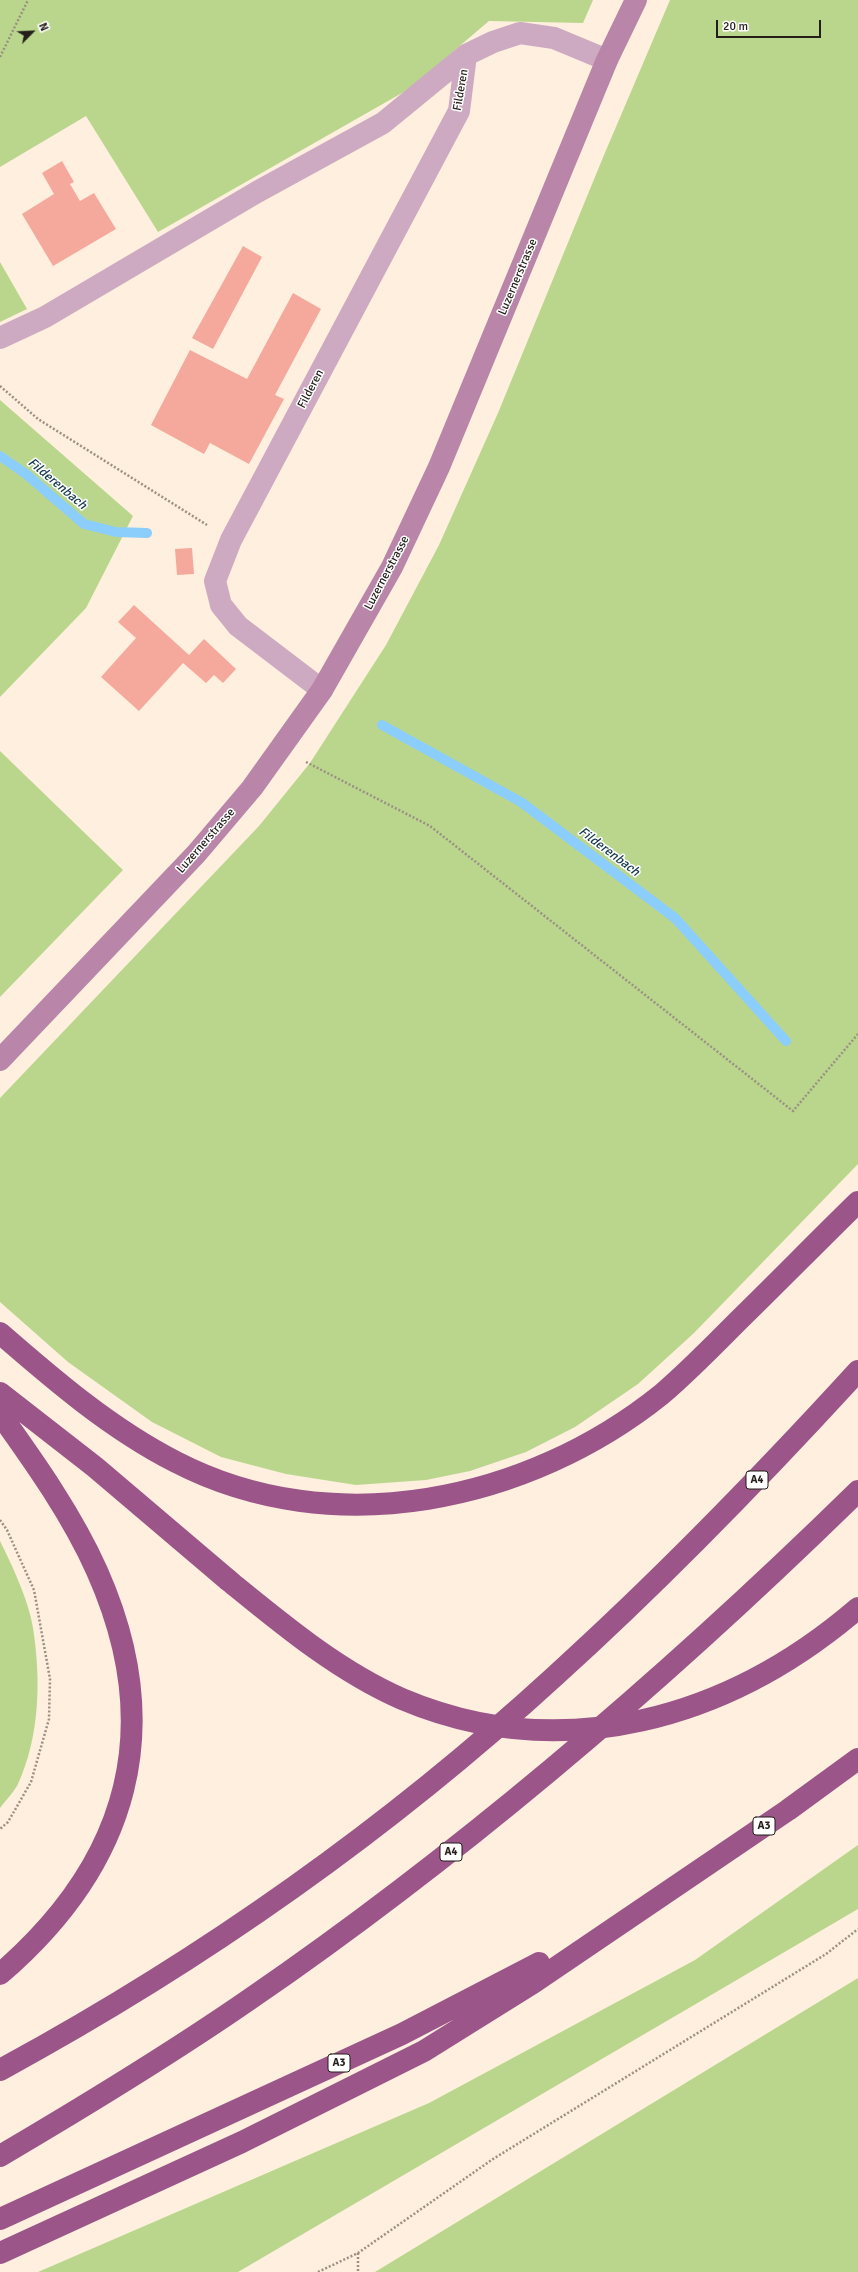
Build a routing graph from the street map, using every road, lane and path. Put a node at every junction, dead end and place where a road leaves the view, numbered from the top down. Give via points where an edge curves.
1 (28, 0) edge
2 (636, 0) edge
3 (466, 55) junction
4 (0, 57) edge
5 (607, 60) junction
6 (0, 338) edge
7 (0, 386) edge
8 (231, 540) junction
9 (322, 690) junction
10 (281, 749) junction
11 (858, 1034) edge
12 (0, 1060) edge
13 (858, 1202) edge
14 (0, 1333) edge
15 (858, 1371) edge
16 (0, 1394) edge
17 (0, 1414) edge
18 (858, 1491) edge
19 (0, 1520) edge
20 (858, 1608) edge
21 (858, 1759) edge
22 (0, 1829) edge
23 (668, 1890) junction
24 (858, 1930) edge
25 (0, 1974) edge
26 (0, 2070) edge
27 (0, 2156) edge
28 (0, 2219) edge
29 (0, 2253) edge
30 (358, 2253) junction
31 (318, 2272) edge
32 (358, 2272) edge

1 - 4 path
2 - 5 main road, Luzernerstrasse
3 - 5 street, Filderen via 520,33 554,38
3 - 6 street, Filderen via 383,123 257,192 45,316
3 - 8 street, Filderen via 459,111
5 - 9 main road, Luzernerstrasse via 439,467 392,567
7 - 8 path via 38,419
8 - 9 street, Filderen via 215,581 221,605 238,626
9 - 10 main road, Luzernerstrasse
10 - 11 path via 430,826 793,1111
10 - 12 main road, Luzernerstrasse via 196,854
13 - 14 highway via 702,1358 662,1394 623,1422 584,1447 514,1476 476,1490 427,1500 379,1504 330,1504 235,1486 177,1463 136,1439 86,1404
15 - 26 highway, A4 via 755,1483 653,1585 553,1678 428,1785 304,1880 157,1978
16 - 20 highway, bridge via 95,1467 270,1615 321,1652 355,1674 401,1698 465,1720 552,1730 612,1726 669,1715 739,1687 786,1661
17 - 25 highway via 67,1516 96,1570 122,1639 133,1710 132,1737 123,1789 98,1858 53,1922
18 - 27 highway, A4 via 646,1690 442,1859 251,1999 173,2051
19 - 22 path via 34,1590 50,1679 49,1719 31,1782 8,1822
21 - 23 highway, A3 via 788,1810
23 - 28 highway, A3 via 511,1979 402,2034
23 - 29 highway via 533,1983 424,2050 242,2142
24 - 30 path via 826,1954 493,2159
30 - 31 path
30 - 32 path

